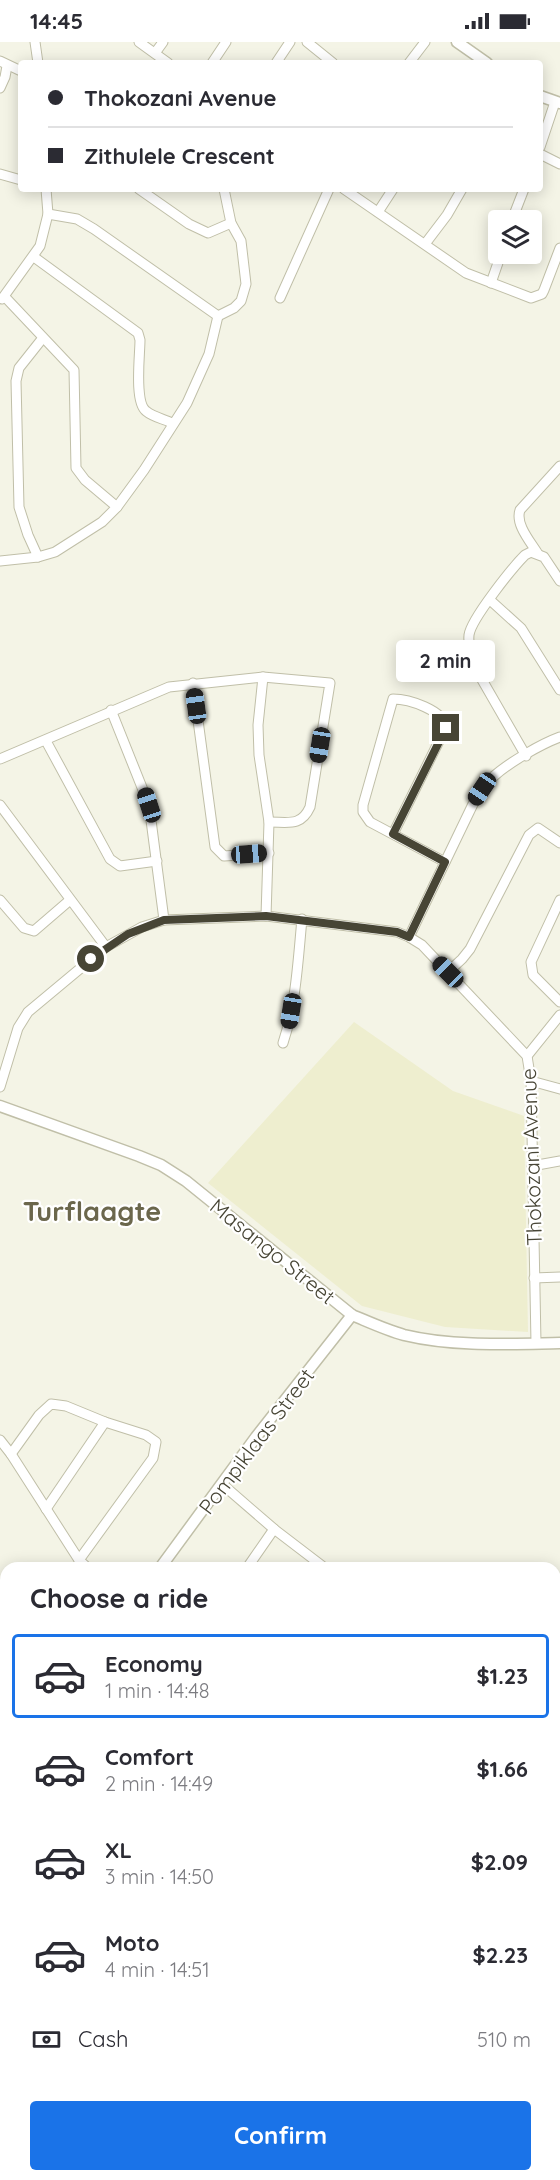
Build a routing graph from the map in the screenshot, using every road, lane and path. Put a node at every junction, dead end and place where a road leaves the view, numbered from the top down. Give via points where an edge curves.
1 (35, 42) edge
2 (139, 42) edge
3 (163, 42) edge
4 (226, 42) edge
5 (290, 42) edge
6 (307, 42) edge
7 (425, 42) edge
8 (457, 42) edge
9 (155, 53) junction
10 (38, 60) edge
11 (164, 60) edge
12 (214, 60) edge
13 (278, 60) edge
14 (329, 60) edge
15 (411, 60) edge
16 (483, 60) edge
17 (3, 63) edge
18 (18, 70) edge
19 (0, 88) edge
20 (543, 97) edge
21 (557, 103) edge
22 (543, 139) edge
23 (543, 156) edge
24 (560, 164) edge
25 (0, 174) edge
26 (18, 179) edge
27 (46, 192) edge
28 (143, 192) edge
29 (225, 192) edge
30 (328, 192) edge
31 (348, 192) edge
32 (391, 192) edge
33 (460, 192) edge
34 (523, 192) edge
35 (516, 210) edge
36 (378, 212) junction
37 (48, 214) junction
38 (231, 223) junction
39 (425, 244) junction
40 (560, 248) edge
41 (34, 257) junction
42 (498, 264) edge
43 (491, 283) junction
44 (280, 298) dead end
45 (2, 299) edge
46 (218, 316) junction
47 (42, 339) junction
48 (172, 423) junction
49 (560, 466) edge
50 (552, 474) junction
51 (560, 482) edge
52 (117, 507) junction
53 (538, 554) junction
54 (38, 557) junction
55 (0, 561) edge
56 (560, 581) edge
57 (490, 600) junction
58 (263, 677) junction
59 (193, 683) junction
60 (560, 690) edge
61 (111, 711) junction
62 (560, 737) edge
63 (46, 741) junction
64 (525, 756) junction
65 (0, 759) edge
66 (0, 805) edge
67 (269, 822) junction
68 (393, 834) junction
69 (560, 843) edge
70 (269, 853) junction
71 (157, 861) junction
72 (445, 862) junction
73 (0, 900) edge
74 (70, 900) junction
75 (560, 900) edge
76 (266, 916) junction
77 (164, 920) junction
78 (302, 920) junction
79 (409, 937) junction
80 (106, 947) junction
81 (448, 972) junction
82 (560, 1002) edge
83 (560, 1016) edge
84 (283, 1043) dead end
85 (527, 1056) junction
86 (531, 1081) junction
87 (0, 1087) edge
88 (560, 1089) edge
89 (0, 1106) edge
90 (560, 1161) edge
91 (532, 1166) junction
92 (534, 1278) junction
93 (560, 1278) edge
94 (352, 1315) junction
95 (536, 1343) junction
96 (560, 1343) edge
97 (105, 1422) junction
98 (0, 1440) edge
99 (11, 1454) junction
100 (222, 1484) junction
101 (46, 1509) junction
102 (274, 1529) junction
103 (83, 1562) edge
104 (87, 1562) edge
105 (164, 1562) edge
106 (251, 1562) edge
107 (317, 1562) edge

1 - 10 street
2 - 9 street
3 - 9 street
4 - 12 street
5 - 13 street
6 - 14 street
7 - 15 street
8 - 16 street
9 - 11 street
17 - 18 street
17 - 19 street via 5,77
20 - 21 street
21 - 22 street
23 - 24 street
25 - 26 street
27 - 37 street
28 - 38 street via 201,231 214,232
29 - 38 street
30 - 44 street
31 - 36 street
32 - 36 street
33 - 39 street
34 - 35 street
36 - 39 street
37 - 41 street
37 - 46 street via 84,223
38 - 46 street via 241,241 246,284 241,301
39 - 43 street via 460,269
40 - 43 street via 538,296 531,298
41 - 45 street
41 - 48 street via 138,333 142,407
42 - 43 street
45 - 47 street
46 - 48 street via 200,377
47 - 52 street via 74,370 76,468
47 - 54 street via 19,368 16,381 19,507
48 - 52 street
49 - 50 street
50 - 51 street
50 - 53 street via 518,514
52 - 54 street via 71,542
53 - 56 street
53 - 57 street via 525,555
54 - 55 street
57 - 60 street via 521,628
57 - 64 street via 471,628 472,658
58 - 59 street
58 - 67 street via 259,755
58 - 67 street via 330,683 307,814 294,822
59 - 61 street via 170,687
59 - 70 street via 215,847 224,856
61 - 63 street
61 - 71 street via 149,805
62 - 64 street
63 - 65 street
63 - 71 street via 110,859 120,866
64 - 72 street via 495,775 482,789
66 - 74 street
67 - 70 street
68 - 68 street via 446,728 441,718 404,699 393,699 363,805 370,822
68 - 72 street
69 - 81 street via 538,828 529,835 470,949
70 - 76 street
71 - 77 street
72 - 79 street
73 - 74 street via 24,928 34,931
74 - 80 street
75 - 82 street via 531,969
76 - 77 street, Thokozani Avenue
76 - 78 street, Thokozani Avenue
77 - 80 street, Thokozani Avenue
78 - 79 street, Thokozani Avenue via 397,932
78 - 84 street via 294,993
79 - 81 street, Thokozani Avenue
80 - 87 street, Thokozani Avenue via 28,1012 18,1028
81 - 85 street, Thokozani Avenue
83 - 85 street
85 - 86 street, Thokozani Avenue
86 - 88 street
86 - 91 street, Thokozani Avenue
89 - 94 street, Masango Street via 161,1166 186,1181
90 - 91 street
91 - 92 street, Thokozani Avenue
92 - 93 street
92 - 95 street, Thokozani Avenue
94 - 95 street, Masango Street via 427,1340
94 - 100 street, Pompiklaas Street
95 - 96 street, Masango Street
97 - 99 street via 51,1404
97 - 101 street
97 - 104 street via 153,1438 156,1447 153,1458
98 - 99 street
99 - 101 street
100 - 102 street
100 - 105 street, Pompiklaas Street
101 - 103 street
102 - 106 street
102 - 107 street

